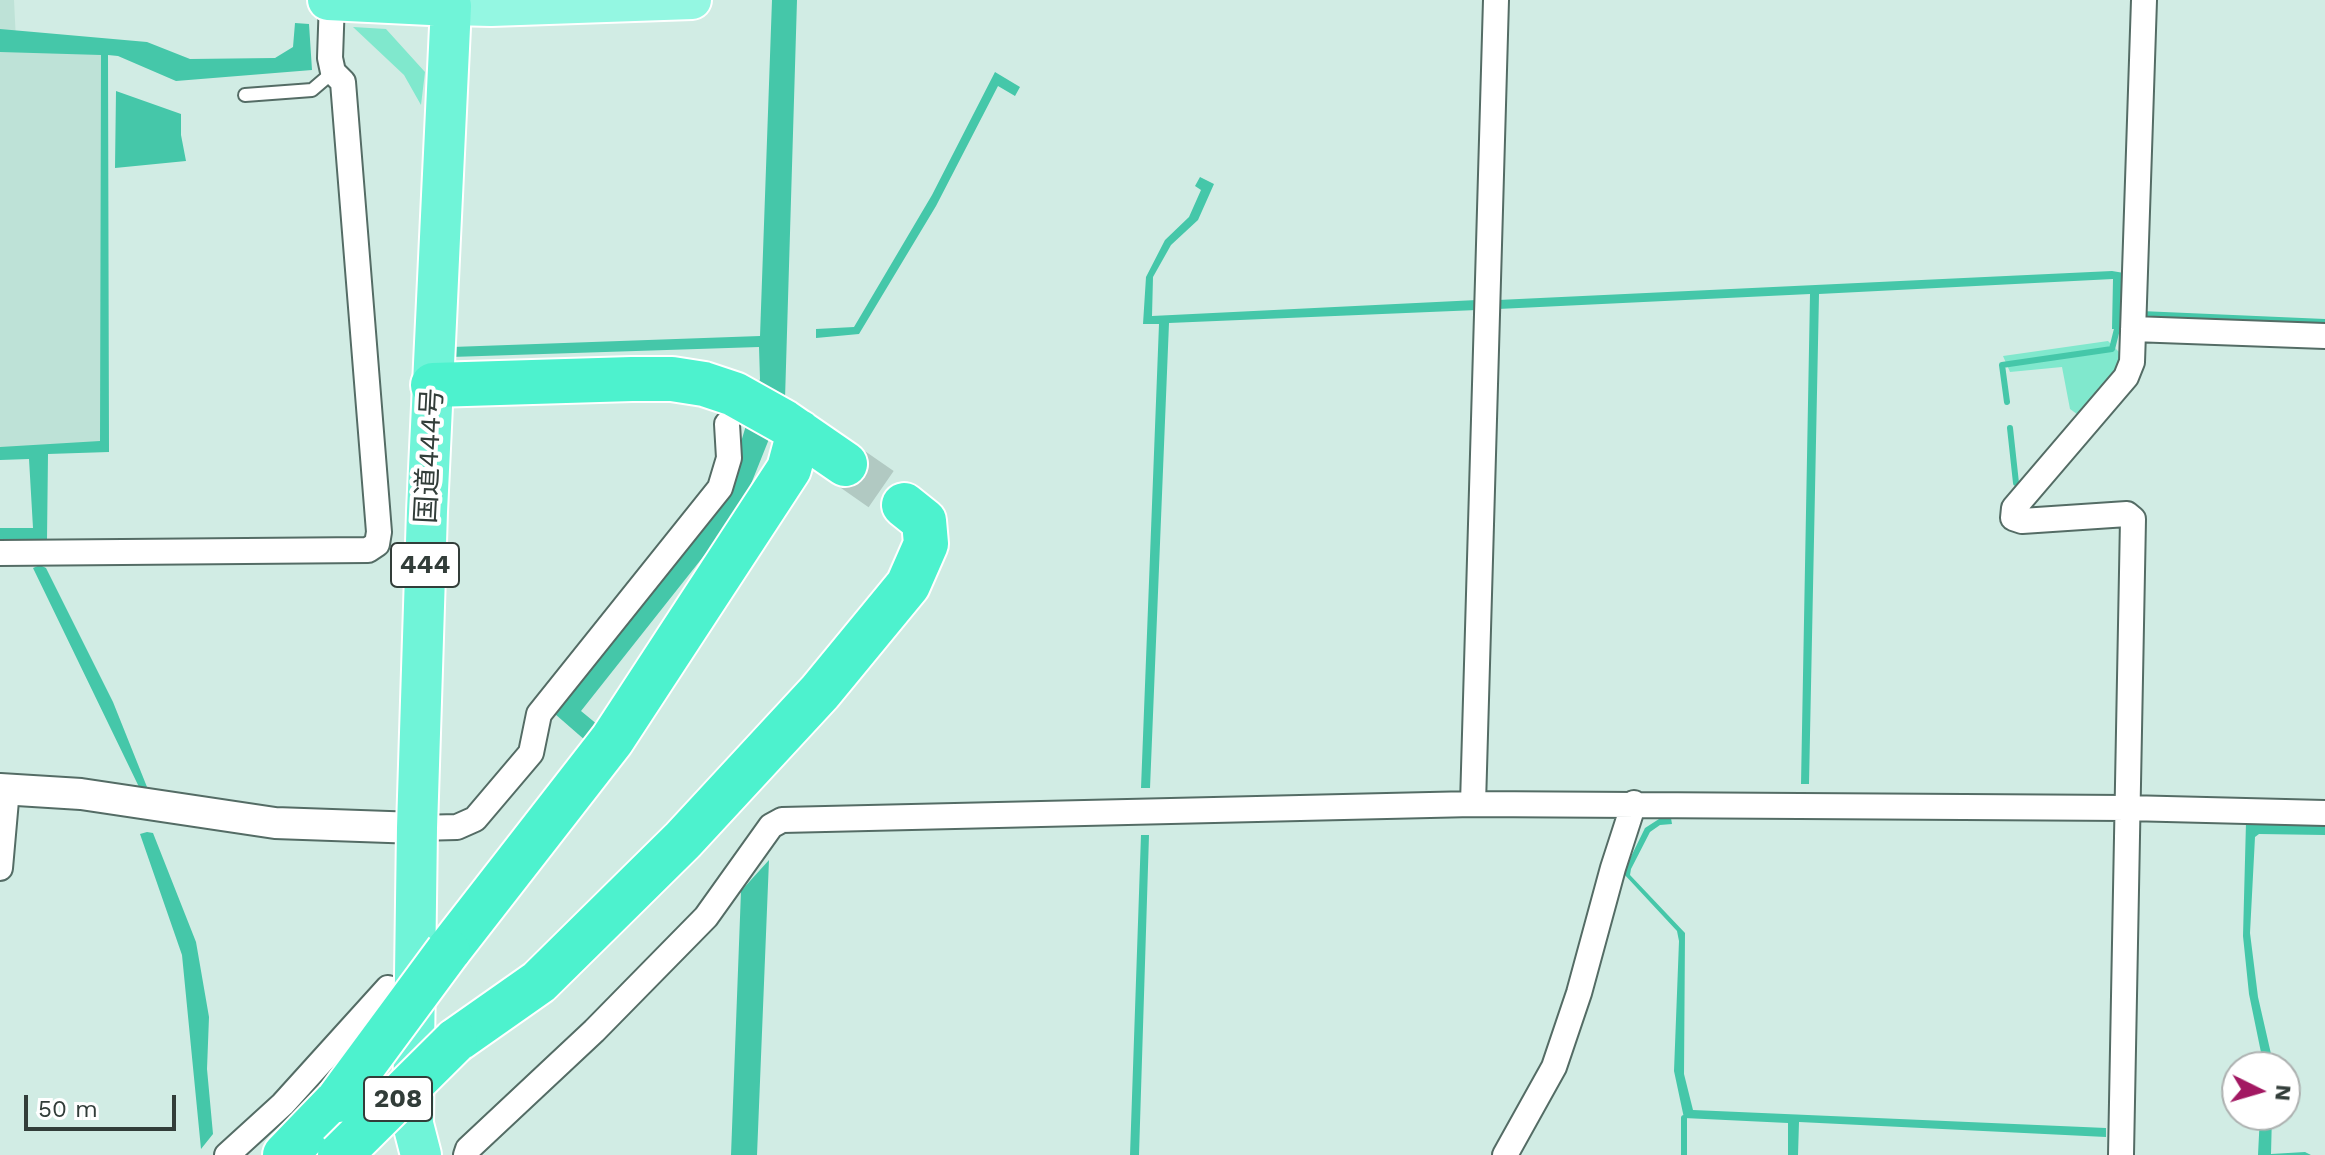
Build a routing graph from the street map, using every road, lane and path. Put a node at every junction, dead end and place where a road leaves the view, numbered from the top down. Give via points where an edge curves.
1 (330, 0) edge
2 (692, 0) edge
3 (1496, 0) edge
4 (2144, 0) edge
5 (451, 3) edge
6 (333, 72) junction
7 (245, 95) dead end
8 (2133, 329) junction
9 (2325, 336) edge
10 (433, 385) junction
11 (727, 424) dead end
12 (799, 432) junction
13 (845, 464) tunnel mouth
14 (904, 505) tunnel mouth
15 (0, 553) edge
16 (3, 789) edge
17 (1634, 803) junction
18 (1473, 804) junction
19 (2127, 808) junction
20 (2325, 813) edge
21 (417, 828) junction
22 (0, 868) edge
23 (388, 988) dead end
24 (417, 1139) edge
25 (227, 1155) edge
26 (285, 1155) edge
27 (340, 1155) edge
28 (466, 1155) edge
29 (1505, 1155) edge
30 (2121, 1155) edge

1 - 5 highway
1 - 6 street
2 - 5 main road
3 - 18 street
4 - 8 street
5 - 10 highway, 国道444号 / 444
6 - 7 lane via 312,90
6 - 15 street via 343,82 377,544 368,550
8 - 9 street
8 - 19 street via 2126,377 2014,508 2013,518 2127,514 2133,519
10 - 12 highway via 672,379 734,394
10 - 21 highway, 国道444号 / 444
11 - 21 street via 729,458 720,488 539,714 531,753 475,819 457,827
12 - 13 highway
12 - 26 highway, 208, bridge via 789,469 612,740 338,1100
14 - 27 highway, 208, bridge via 924,521 926,544 908,585 820,692 683,840 539,982 455,1041
16 - 21 street via 81,794 275,823
16 - 22 street
17 - 18 street
17 - 19 street
17 - 29 street via 1554,1067
18 - 28 street via 782,820 771,826 706,917
19 - 20 street
19 - 30 street
21 - 24 highway, 国道444号 / 444
23 - 25 street via 283,1104

